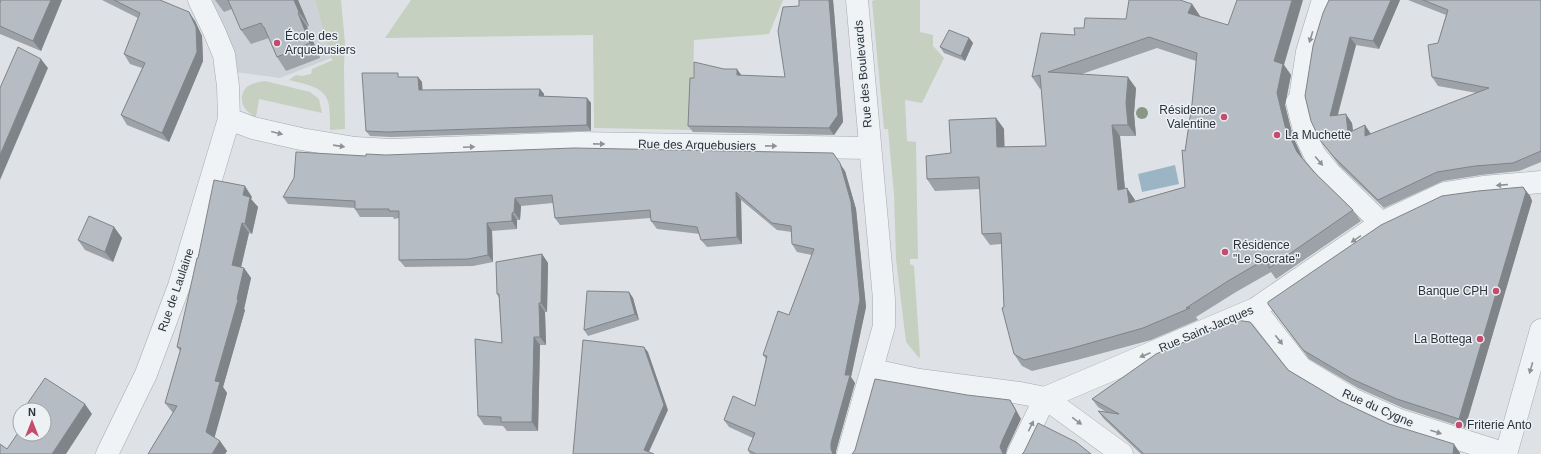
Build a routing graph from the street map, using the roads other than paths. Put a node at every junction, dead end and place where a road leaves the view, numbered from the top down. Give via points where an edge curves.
1 (199, 0) edge
2 (857, 0) edge
3 (1323, 0) edge
4 (229, 119) junction
5 (869, 148) junction
6 (1541, 182) edge
7 (1381, 223) junction
8 (1255, 309) junction
9 (1541, 330) edge
10 (873, 370) junction
11 (1045, 398) junction
12 (107, 454) edge
13 (848, 454) edge
14 (1018, 454) edge
15 (1122, 454) edge
16 (1506, 454) edge

1 - 4 street via 224,55
2 - 5 street, Rue des Boulevards
3 -> 7 street via 1307,52 1300,98 1297,102 1305,134 1315,155 1330,173
4 -> 5 street, Rue des Arquebusiers via 301,140 391,150 579,143
4 - 12 street, Rue de Laulaine via 179,286 146,374
5 - 10 street via 884,300 884,326
6 -> 7 street, Rue Saint-Jacques via 1445,193
7 -> 8 street, Rue Saint-Jacques
8 -> 11 street, Rue Saint-Jacques
8 -> 16 street, Rue du Cygne via 1301,368 1352,399 1399,420
9 -> 16 street
10 - 11 street via 919,380 1020,392
10 - 13 street
14 -> 11 street
11 -> 15 street

